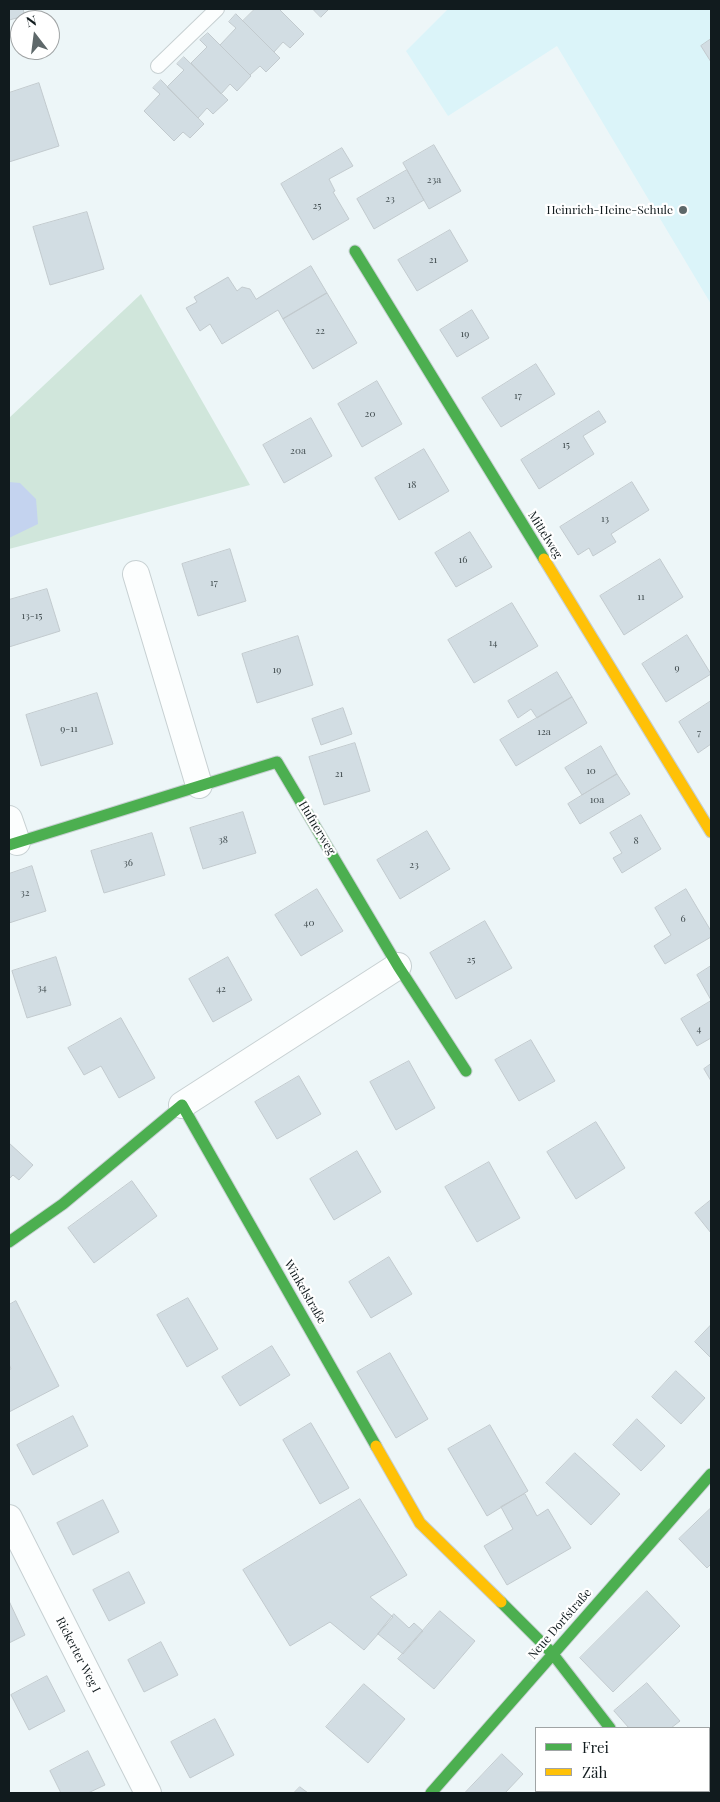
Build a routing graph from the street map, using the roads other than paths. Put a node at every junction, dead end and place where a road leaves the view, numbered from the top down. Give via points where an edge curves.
1 (217, 9) edge
2 (158, 66) dead end
3 (355, 251) dead end
4 (136, 574) dead end
5 (199, 785) junction
6 (711, 832) edge
7 (11, 835) edge
8 (398, 966) junction
9 (466, 1071) dead end
10 (182, 1105) junction
11 (9, 1242) edge
12 (711, 1474) edge
13 (9, 1518) edge
14 (552, 1654) junction
15 (609, 1727) edge
16 (148, 1793) edge
17 (431, 1793) edge

1 - 2 lane
3 - 6 street, Mittelweg
4 - 5 street
5 - 7 street, Hufnerweg
5 - 8 street, Hufnerweg via 277,762
8 - 9 street, Hufnerweg
8 - 10 street
10 - 11 street via 63,1204
10 - 14 street, Winkelstraße via 420,1523
12 - 14 street, Neue Dorfstraße
13 - 16 street, Rickerter Weg I
14 - 15 street, Winkelstraße
14 - 17 street, Neue Dorfstraße

